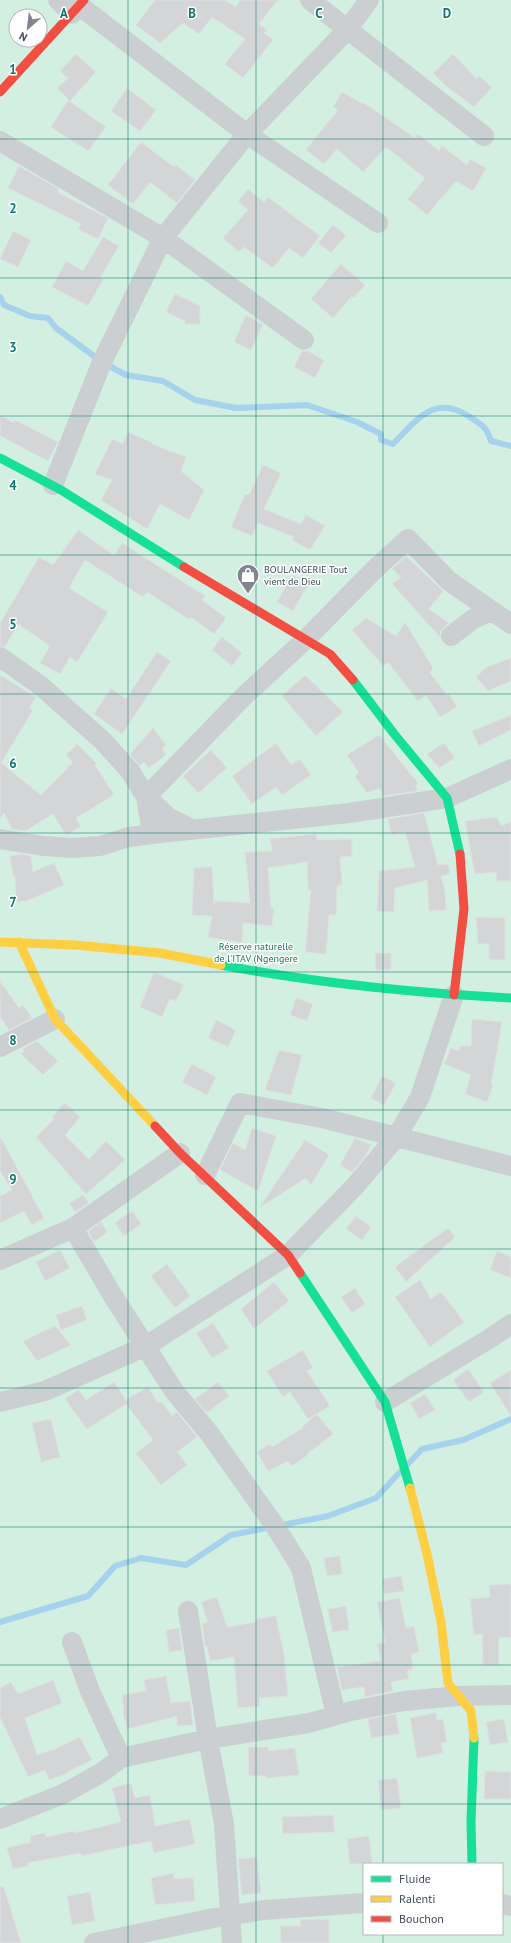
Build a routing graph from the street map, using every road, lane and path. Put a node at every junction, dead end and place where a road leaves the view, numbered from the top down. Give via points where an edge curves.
1 (58, 0) edge
2 (310, 0) edge
3 (369, 0) edge
4 (79, 6) edge
5 (348, 29) junction
6 (0, 92) edge
7 (247, 134) junction
8 (484, 136) dead end
9 (0, 141) edge
10 (378, 223) dead end
11 (163, 238) junction
12 (304, 340) dead end
13 (0, 458) edge
14 (53, 485) junction
15 (491, 611) junction
16 (511, 624) edge
17 (451, 636) dead end
18 (305, 640) junction
19 (2, 662) edge
20 (511, 769) edge
21 (146, 797) junction
22 (447, 798) junction
23 (192, 829) junction
24 (152, 834) junction
25 (0, 839) edge
26 (0, 942) edge
27 (19, 942) junction
28 (454, 996) junction
29 (511, 998) edge
30 (54, 1019) junction
31 (0, 1047) edge
32 (397, 1136) junction
33 (180, 1153) junction
34 (511, 1166) edge
35 (205, 1175) junction
36 (73, 1228) junction
37 (288, 1255) junction
38 (0, 1260) edge
39 (511, 1324) edge
40 (146, 1346) junction
41 (0, 1402) edge
42 (385, 1402) junction
43 (188, 1610) dead end
44 (72, 1642) dead end
45 (511, 1695) edge
46 (459, 1696) junction
47 (336, 1715) junction
48 (208, 1739) junction
49 (120, 1758) junction
50 (0, 1819) edge
51 (472, 1863) edge
52 (363, 1903) edge
53 (230, 1916) junction
54 (94, 1943) edge
55 (232, 1943) edge

1 - 4 street
2 - 5 street
3 - 5 street
4 - 6 street
4 - 7 street
5 - 7 street
5 - 8 street
7 - 10 street
7 - 11 street
9 - 11 street
11 - 12 street
11 - 14 street via 95,379
13 - 14 street
14 - 18 street
15 - 16 street
15 - 17 street via 473,619
15 - 18 street via 450,581 408,539
18 - 21 street via 243,697
18 - 22 street via 330,654 357,684
19 - 21 street via 41,686 103,741 130,771
20 - 22 street
21 - 23 street via 169,818
21 - 24 street
22 - 23 street via 349,813
22 - 28 street via 460,848 463,879 464,909
23 - 24 street
24 - 25 street via 129,837 100,846 72,848
26 - 27 street
27 - 28 street via 160,953 284,977
27 - 30 street
28 - 29 street
28 - 32 street via 420,1097
30 - 31 street
30 - 33 street
32 - 34 street
32 - 35 street via 322,1118 240,1103
32 - 37 street via 356,1185
33 - 35 street
33 - 36 street
35 - 37 street
36 - 38 street
36 - 40 street
37 - 40 street
37 - 42 street
39 - 42 street
40 - 41 street via 45,1391
40 - 47 street via 174,1391 208,1433 275,1526 301,1568
42 - 46 street via 410,1487 442,1622 448,1683
43 - 48 street
44 - 49 street via 90,1691
45 - 46 street
46 - 47 street via 404,1701
46 - 51 street via 471,1711 474,1738
47 - 48 street via 309,1723
48 - 49 street
48 - 53 street via 224,1824
49 - 50 street via 101,1773 63,1794
52 - 53 street via 264,1910
53 - 54 street
53 - 55 street

